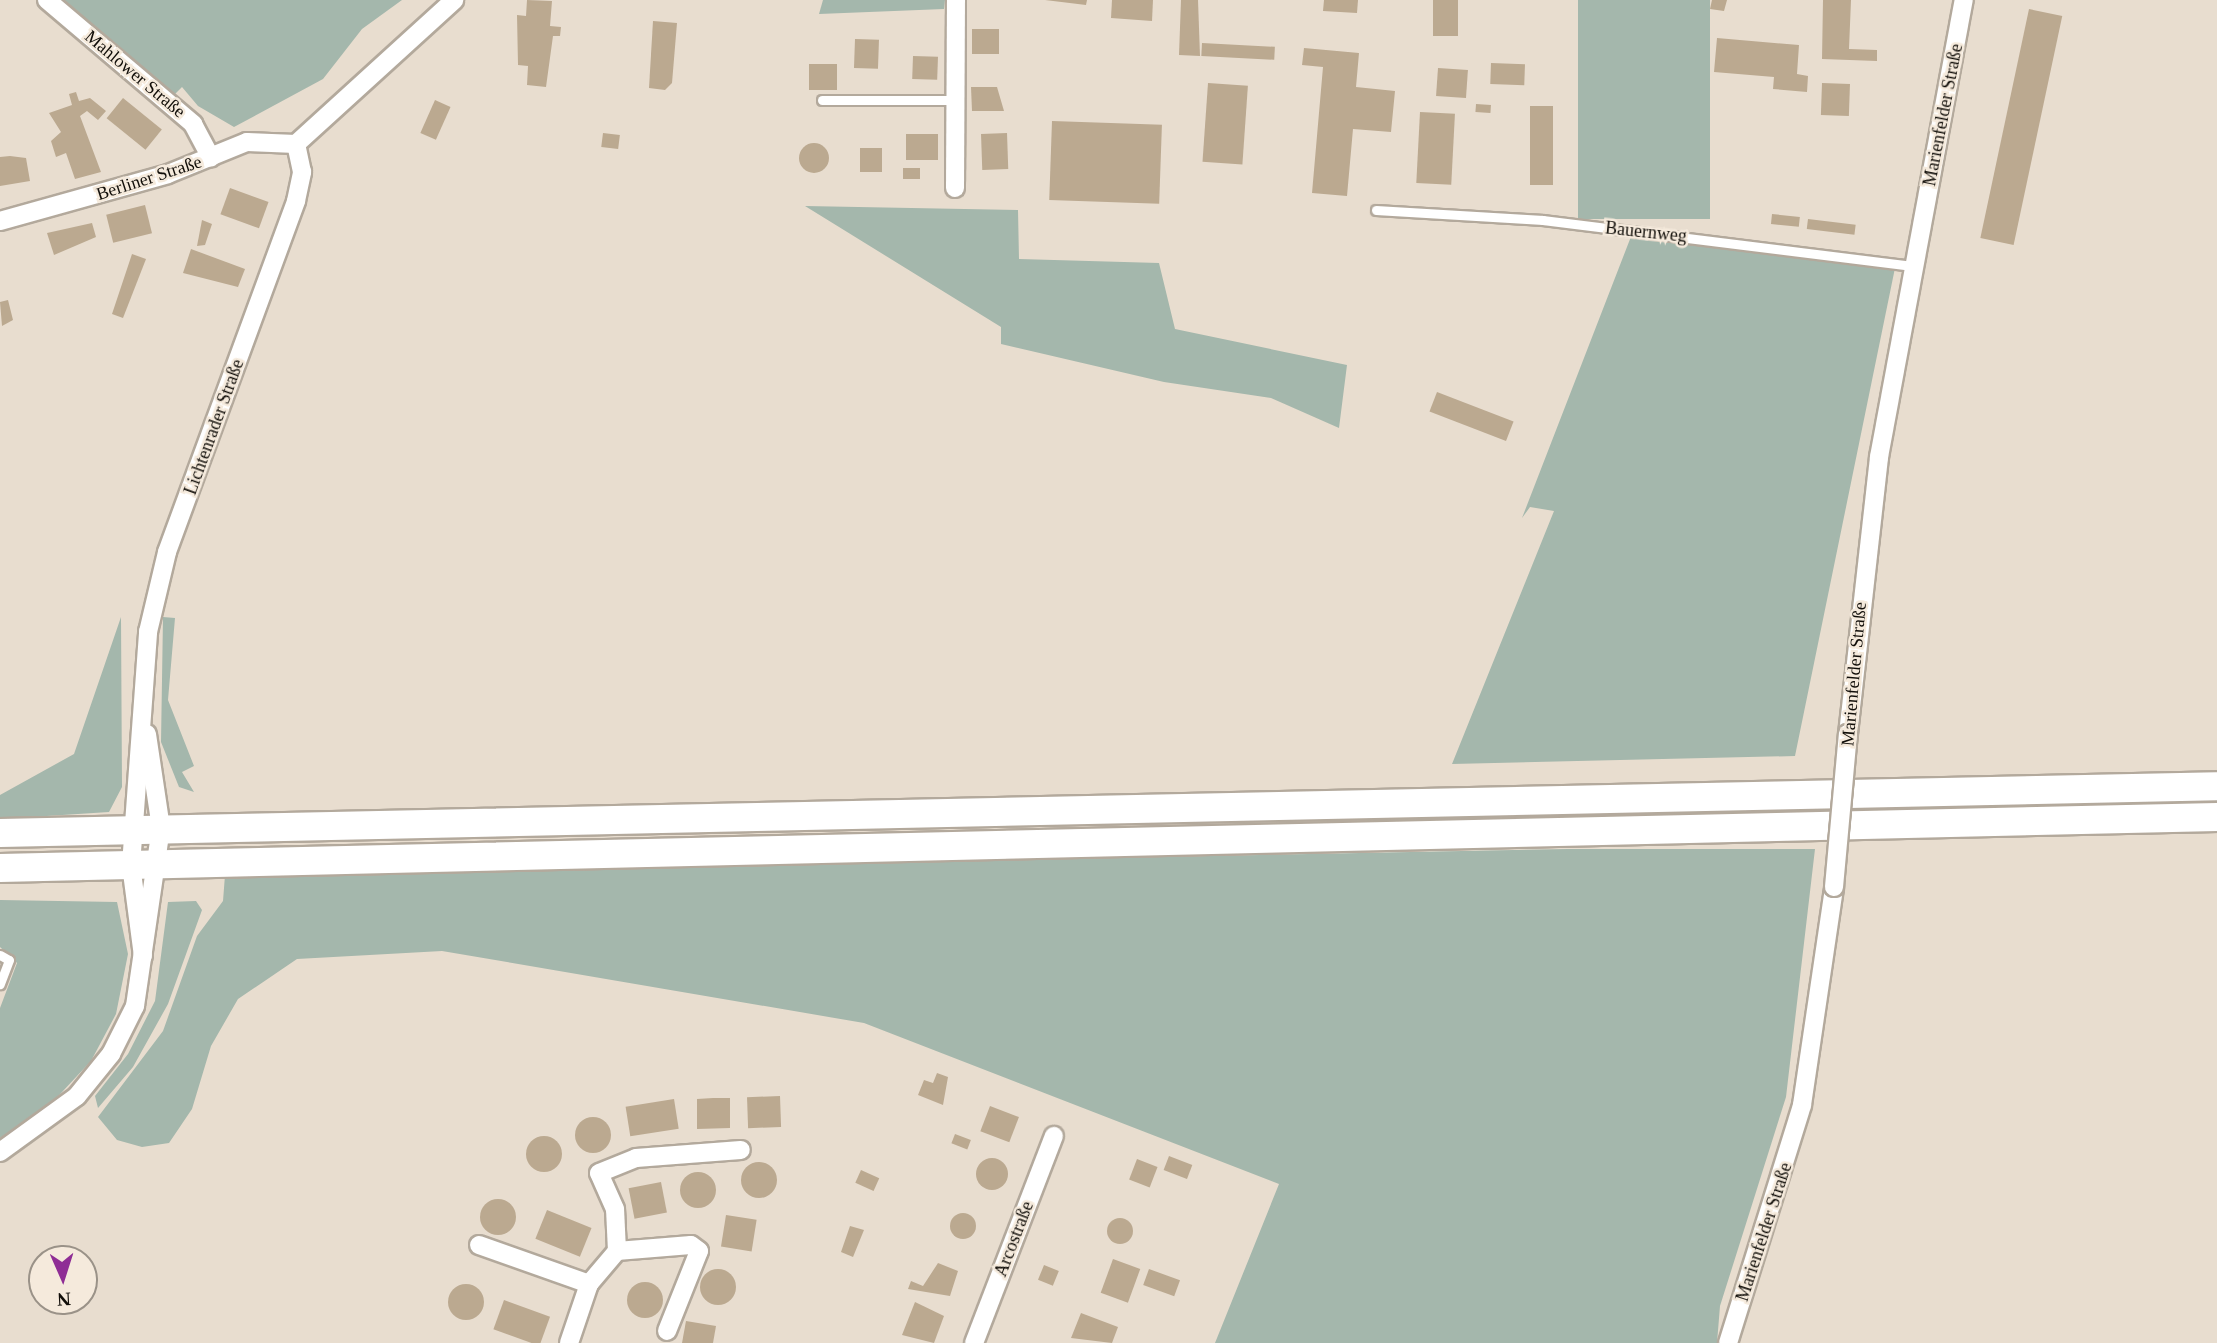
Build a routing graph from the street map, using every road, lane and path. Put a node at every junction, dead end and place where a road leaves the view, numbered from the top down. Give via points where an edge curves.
1 (47, 0) edge
2 (454, 0) edge
3 (956, 0) edge
4 (1964, 0) edge
5 (822, 100) dead end
6 (956, 100) junction
7 (296, 144) junction
8 (211, 158) junction
9 (955, 188) dead end
10 (1376, 210) dead end
11 (0, 221) edge
12 (1914, 266) junction
13 (143, 715) junction
14 (2217, 786) edge
15 (2217, 817) edge
16 (160, 828) junction
17 (133, 830) junction
18 (0, 833) edge
19 (145, 865) junction
20 (0, 868) edge
21 (0, 955) edge
22 (143, 956) junction
23 (0, 984) edge
24 (1054, 1136) dead end
25 (741, 1150) dead end
26 (0, 1152) edge
27 (479, 1245) dead end
28 (617, 1251) junction
29 (589, 1284) junction
30 (667, 1331) dead end
31 (569, 1343) edge
32 (974, 1343) edge
33 (1728, 1343) edge

1 - 8 street, Mahlower Straße via 193,124
2 - 7 street
3 - 6 street
4 - 12 street, Marienfelder Straße
5 - 6 lane
6 - 9 street
7 - 8 street, Berliner Straße via 263,139
7 - 13 street, Lichtenrader Straße via 302,172 296,201 156,588
8 - 11 street, Berliner Straße
10 - 12 lane, Bauernweg via 1543,220
12 - 33 street, Marienfelder Straße, bridge via 1874,495 1834,887 1802,1105
13 - 16 street, Lichtenrader Straße via 160,787
13 - 17 street, Lichtenrader Straße
14 - 16 main road
15 - 19 main road
16 - 17 main road
16 - 19 street, Lichtenrader Straße
17 - 18 main road
17 - 19 street, Lichtenrader Straße
19 - 20 main road
19 - 22 street, Lichtenrader Straße
19 - 22 street, Lichtenrader Straße
21 - 23 lane via 9,960
22 - 26 street, Lichtenrader Straße via 135,1006 95,1076 61,1111
24 - 32 street, Arcostraße
25 - 28 street via 636,1158 600,1172 615,1209
27 - 29 street
28 - 29 street
28 - 30 street via 691,1245 699,1251
29 - 31 street

